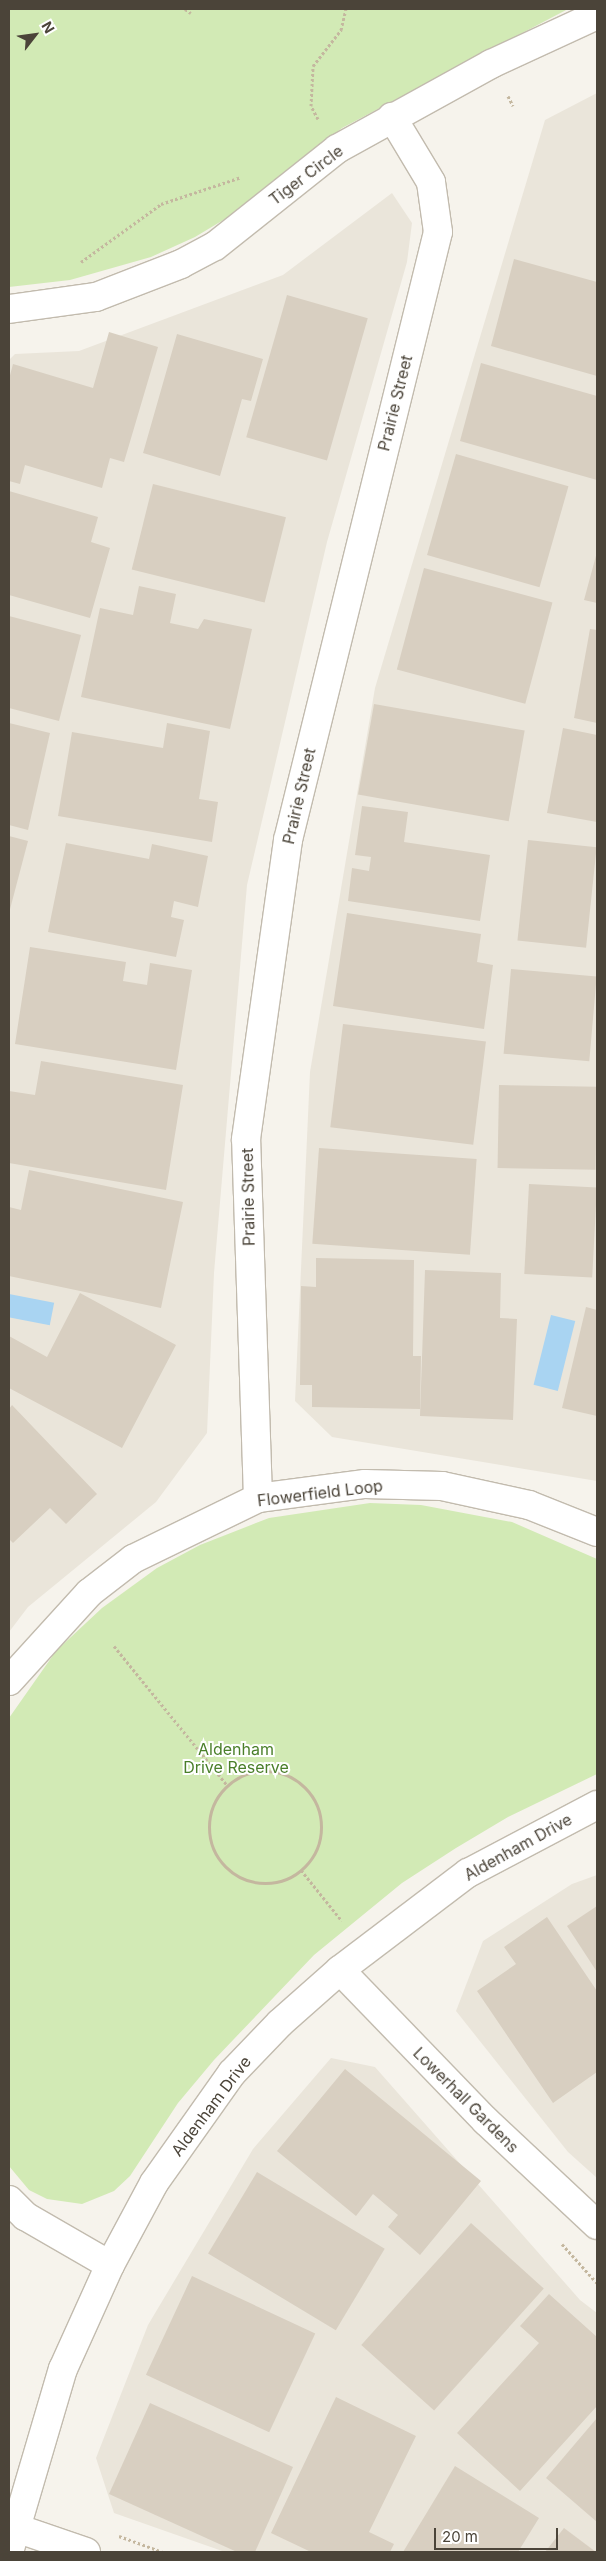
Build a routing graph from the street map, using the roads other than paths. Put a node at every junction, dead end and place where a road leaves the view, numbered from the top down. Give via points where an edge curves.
1 (597, 15) edge
2 (392, 117) junction
3 (9, 309) edge
4 (258, 1498) junction
5 (597, 1532) edge
6 (9, 1681) edge
7 (597, 1805) edge
8 (340, 1970) junction
9 (9, 2200) edge
10 (597, 2225) edge
11 (110, 2265) junction
12 (12, 2540) edge
13 (86, 2552) edge

1 - 2 street, Tiger Circle via 551,33
2 - 3 street, Tiger Circle via 337,149 214,246 181,264 96,297
2 - 4 street, Prairie Street via 431,182 438,232 284,869 246,1139
4 - 5 street, Flowerfield Loop via 365,1484 442,1486 529,1505
4 - 6 street, Flowerfield Loop via 133,1559 89,1594
7 - 8 street, Aldenham Drive via 468,1874
8 - 10 street, Lowerhall Gardens via 486,2121
8 - 11 street, Aldenham Drive via 280,2023 232,2073 154,2183
9 - 11 street via 25,2216
11 - 12 street, Aldenham Drive via 64,2369
12 - 13 street

